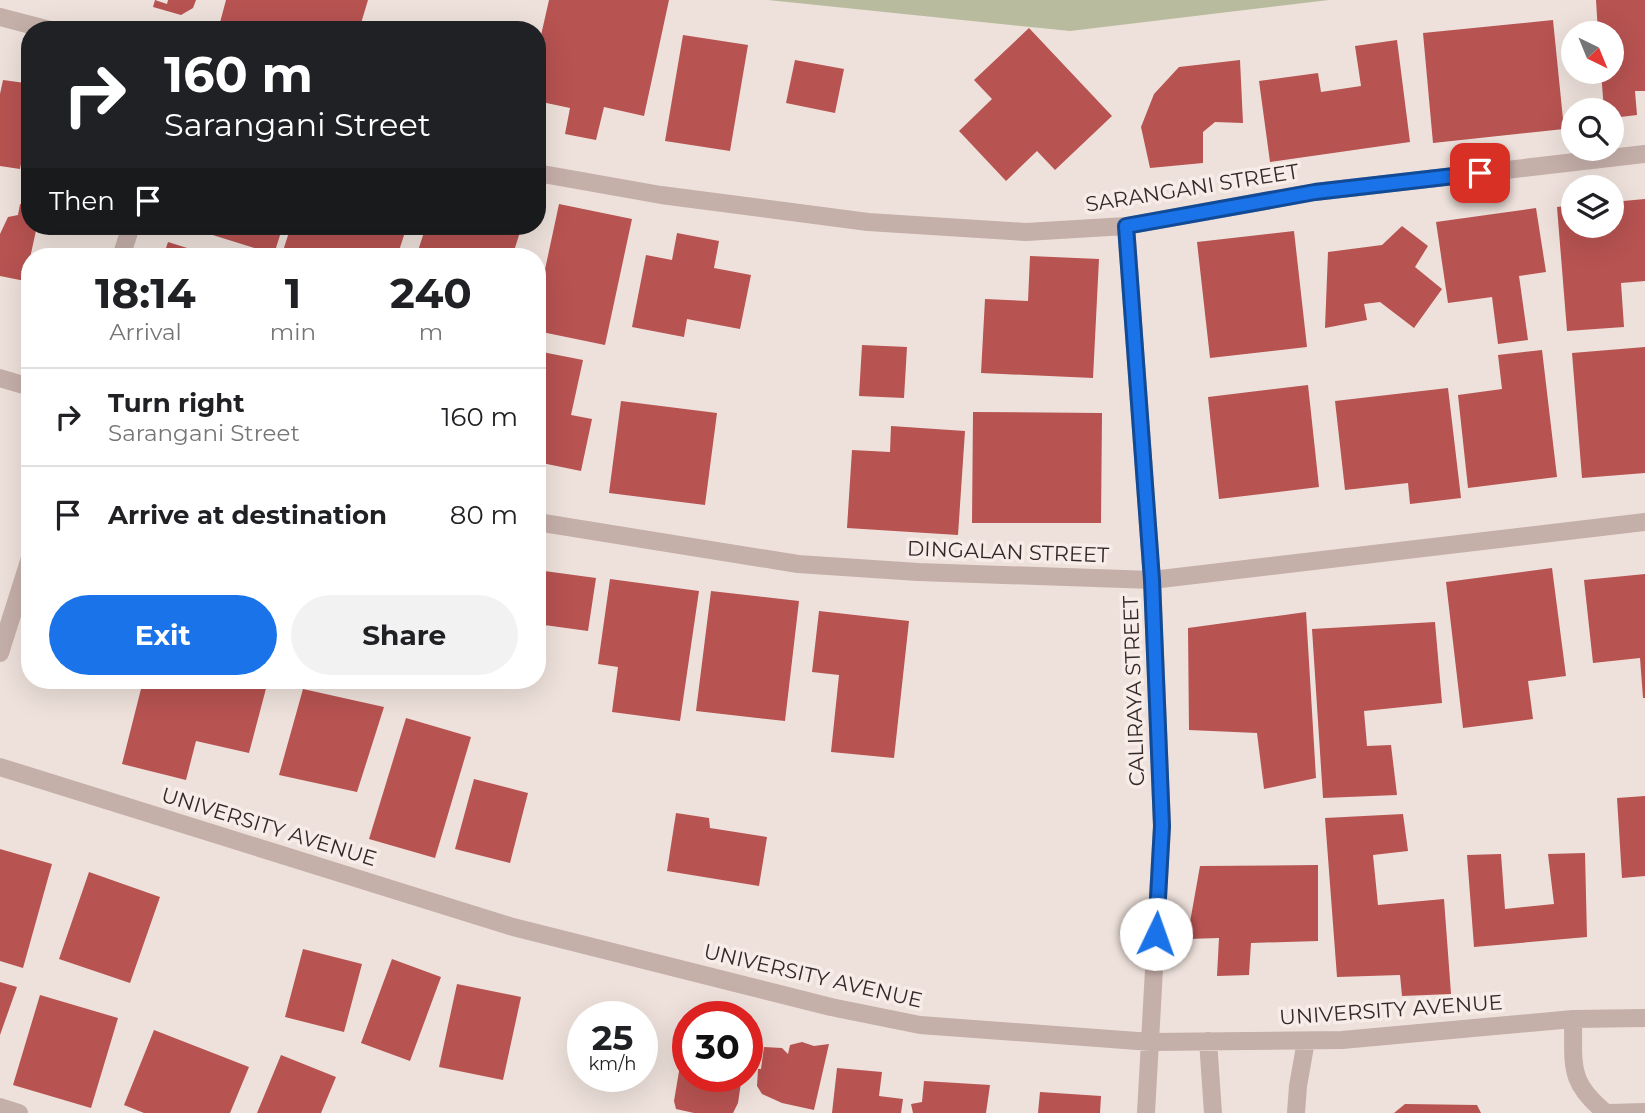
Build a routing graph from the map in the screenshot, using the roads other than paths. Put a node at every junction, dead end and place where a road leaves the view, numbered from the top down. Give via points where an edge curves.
1 (0, 17) edge
2 (21, 22) edge
3 (1645, 154) edge
4 (546, 175) edge
5 (1126, 226) junction
6 (0, 379) edge
7 (21, 385) edge
8 (1645, 522) edge
9 (546, 523) edge
10 (1152, 580) junction
11 (21, 586) edge
12 (0, 653) edge
13 (0, 767) edge
14 (1645, 1018) edge
15 (1573, 1019) junction
16 (1208, 1041) junction
17 (1306, 1041) junction
18 (1151, 1042) junction
19 (0, 1107) edge
20 (1645, 1112) edge
21 (19, 1113) edge
22 (1146, 1113) edge
23 (1213, 1113) edge
24 (1296, 1113) edge
25 (1607, 1113) edge

1 - 2 street
3 - 5 street, SARANGANI STREET via 1315,192
4 - 5 street, SARANGANI STREET via 869,222 1026,232
5 - 10 street, CALIRAYA STREET
6 - 7 street
8 - 10 street, DINGALAN STREET
9 - 10 street, DINGALAN STREET via 797,564
10 - 18 street, CALIRAYA STREET via 1162,826
11 - 12 street
13 - 18 street, UNIVERSITY AVENUE via 513,927 831,1007 919,1025
14 - 15 street, UNIVERSITY AVENUE
15 - 17 street, UNIVERSITY AVENUE
15 - 25 street via 1577,1082 1587,1098
16 - 17 street, UNIVERSITY AVENUE
16 - 18 street, UNIVERSITY AVENUE
16 - 23 street
17 - 24 street
18 - 22 street, CALIRAYA STREET
19 - 21 street
20 - 25 street

